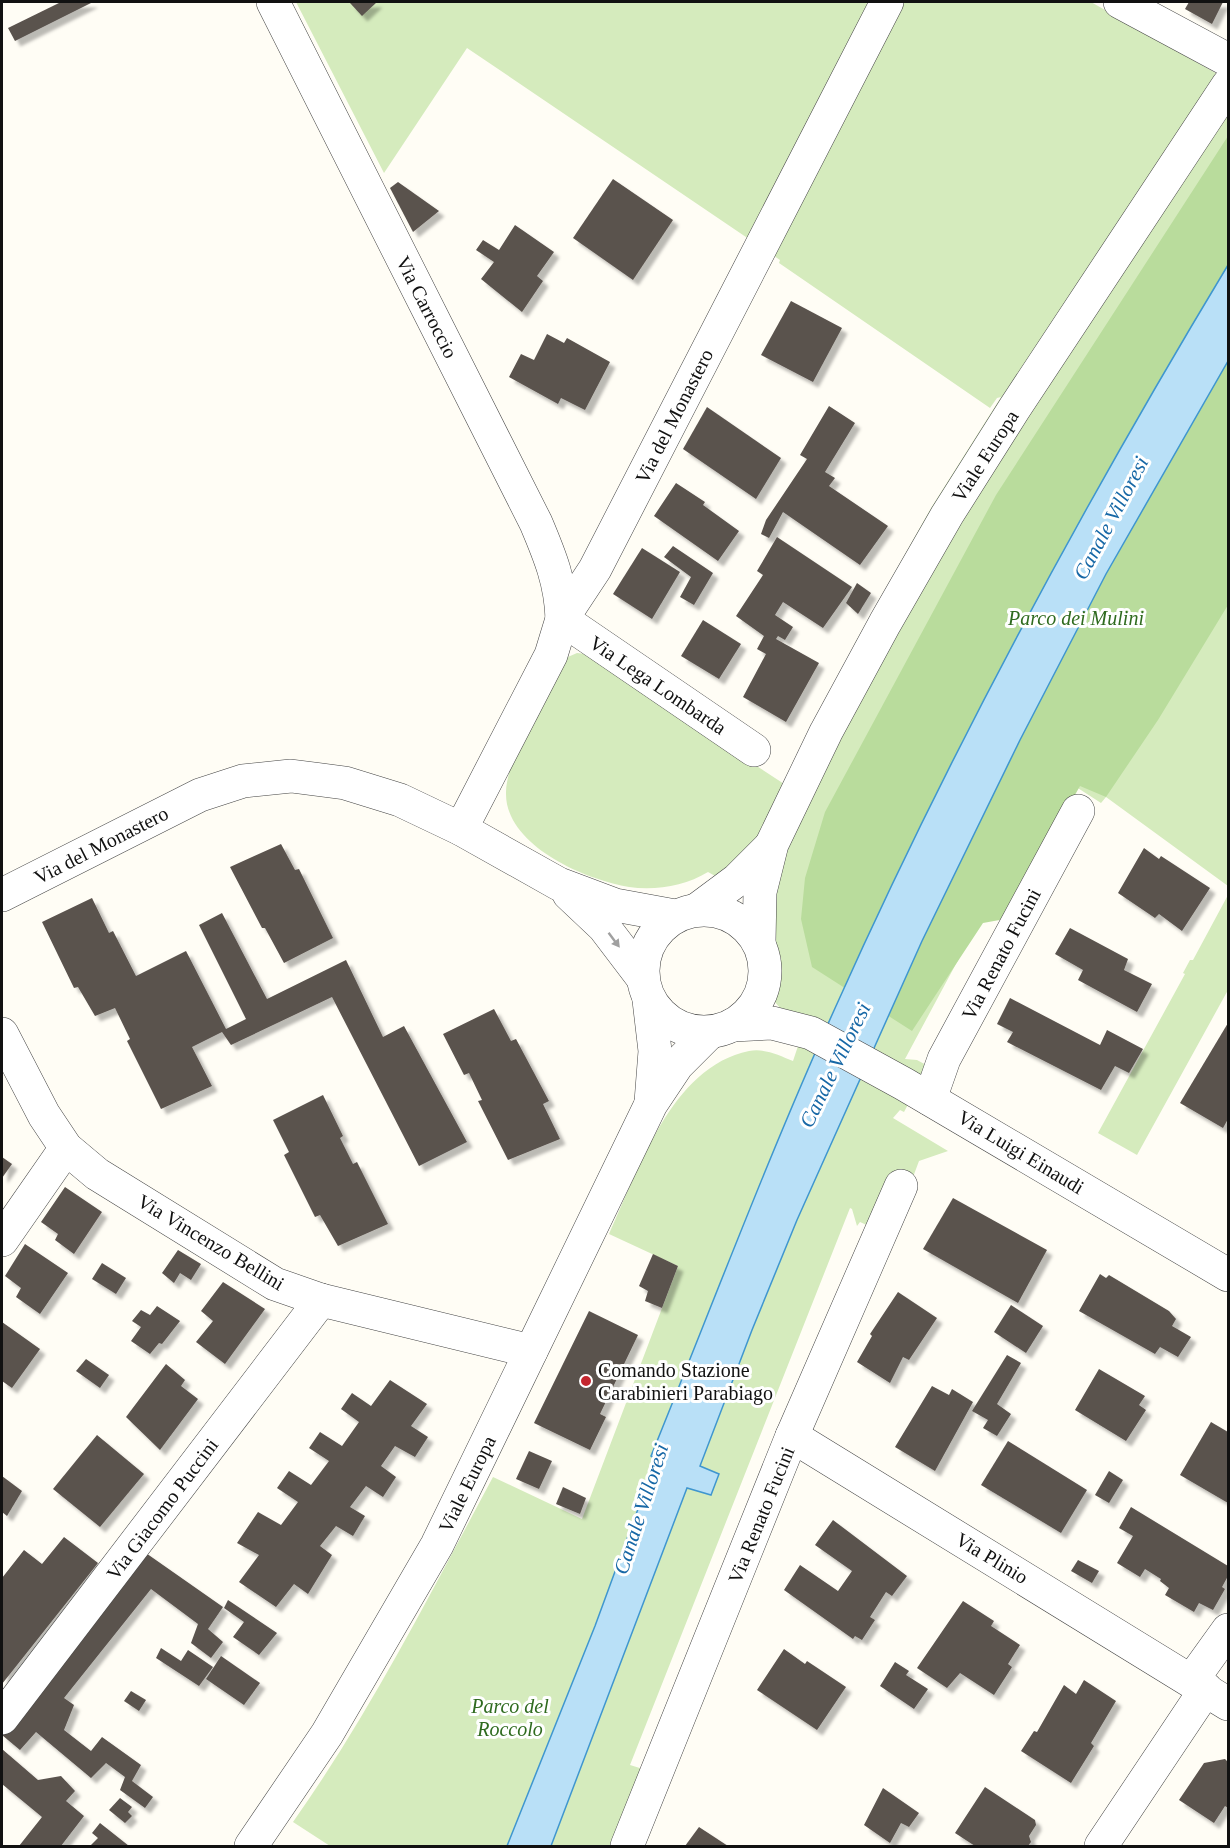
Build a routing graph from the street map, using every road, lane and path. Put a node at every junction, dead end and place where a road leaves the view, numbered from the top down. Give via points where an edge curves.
1 (273, 2) edge
2 (887, 2) edge
3 (1120, 2) edge
4 (1228, 60) edge
5 (1228, 85) edge
6 (562, 619) junction
7 (754, 750) dead end
8 (1078, 811) dead end
9 (461, 829) junction
10 (772, 844) junction
11 (559, 884) junction
12 (2, 895) edge
13 (686, 912) junction
14 (762, 953) junction
15 (645, 988) junction
16 (721, 1029) junction
17 (811, 1033) junction
18 (2, 1034) edge
19 (917, 1092) junction
20 (651, 1104) junction
21 (66, 1148) junction
22 (901, 1186) dead end
23 (2, 1240) edge
24 (1228, 1275) edge
25 (321, 1300) junction
26 (531, 1351) junction
27 (792, 1436) junction
28 (1228, 1630) edge
29 (1209, 1691) edge
30 (2, 1718) edge
31 (251, 1846) edge
32 (627, 1846) edge
33 (1101, 1846) edge

1 - 6 street, Via Carroccio via 536,523 556,570
2 - 6 street, Via del Monastero via 595,569
3 - 4 street
5 - 10 street, Viale Europa via 947,515 832,722
6 - 7 street, Via Lega Lombarda
6 - 9 street, Via del Monastero via 551,655
8 - 19 street, Via Renato Fucini via 948,1051
9 - 11 street, Via del Monastero
9 - 12 street, Via del Monastero via 400,800 345,783 291,776 243,781 200,795
10 - 13 street, Viale Europa via 737,880
10 - 14 street, Viale Europa via 760,892
11 - 13 street via 615,905
11 -> 15 street via 604,927
13 - 14 street via 723,911 744,923
13 - 15 street, Viale Europa via 656,930 644,952
14 - 16 street, Viale Europa via 763,989 751,1011
14 - 17 street, Via Luigi Einaudi via 785,1001
15 - 16 street via 664,1019 685,1030
15 - 20 street, Viale Europa via 655,1052
16 - 17 street, Via Luigi Einaudi via 772,1023
16 - 20 street, Viale Europa via 677,1065
17 - 19 street, Via Luigi Einaudi
18 - 21 street, Via Vincenzo Bellini via 44,1115
19 - 24 street, Via Luigi Einaudi
20 - 26 street, Viale Europa
21 - 23 street
21 - 25 street, Via Vincenzo Bellini via 97,1174 274,1284
22 - 27 street, Via Renato Fucini
25 - 26 street, Via Vincenzo Bellini
25 - 30 street, Via Giacomo Puccini
26 - 31 street, Viale Europa via 437,1545 327,1734
27 - 29 street, Via Plinio
27 - 32 street, Via Renato Fucini
28 - 29 street
29 - 33 street

